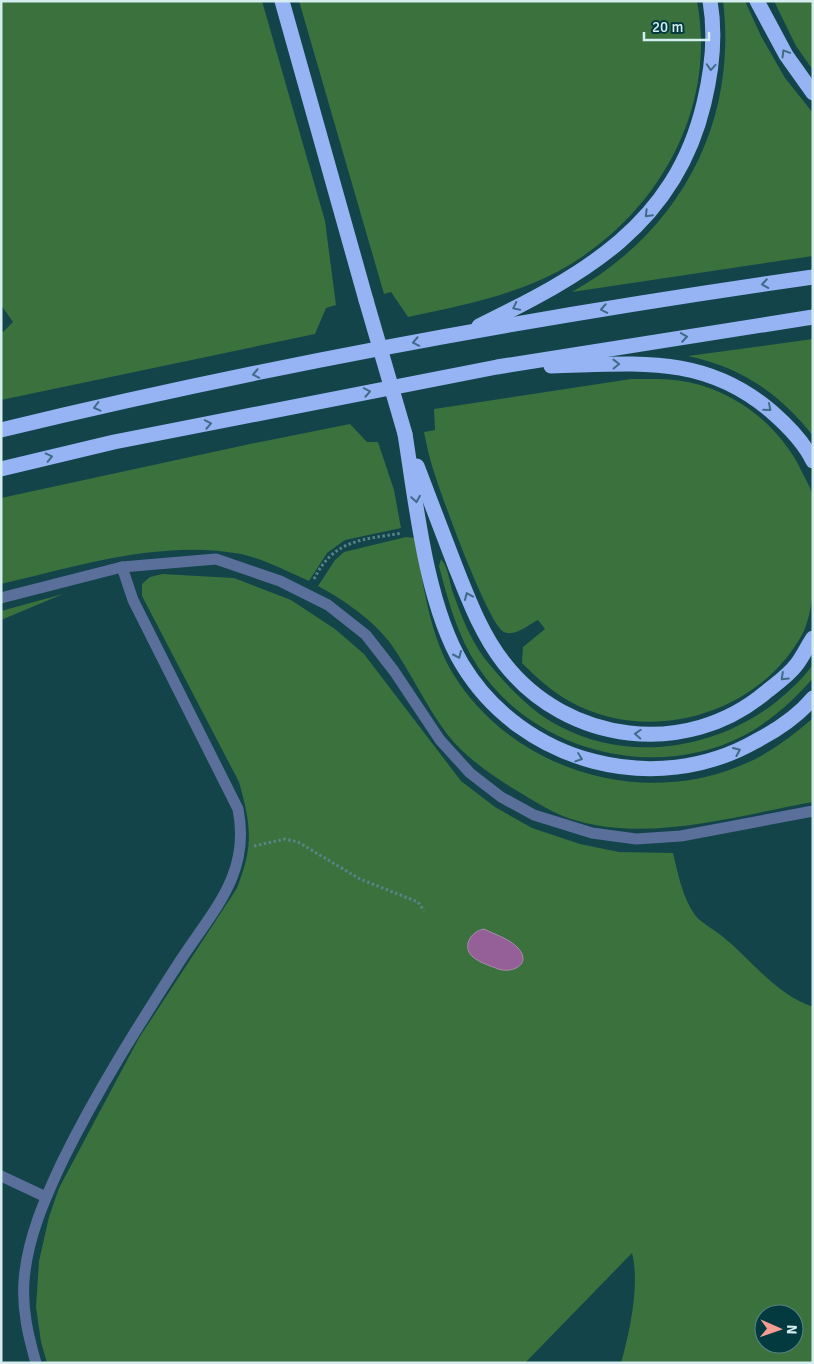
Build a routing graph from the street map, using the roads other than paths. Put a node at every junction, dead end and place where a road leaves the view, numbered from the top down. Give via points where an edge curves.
1 (282, 1) edge
2 (710, 1) edge
3 (757, 1) edge
4 (813, 93) edge
5 (813, 277) edge
6 (813, 317) edge
7 (464, 334) junction
8 (497, 367) junction
9 (1, 430) edge
10 (405, 434) junction
11 (813, 461) edge
12 (1, 468) edge
13 (122, 566) junction
14 (1, 598) edge
15 (813, 638) edge
16 (813, 698) edge
17 (813, 811) edge
18 (1, 1176) edge
19 (46, 1197) junction
20 (36, 1363) edge

1 - 10 highway, bridge
2 -> 7 highway via 713,19 711,73 698,129 680,169 653,210 613,249 576,274
4 -> 3 highway via 786,55
5 -> 7 highway
8 -> 6 highway
7 -> 9 highway via 106,405
8 -> 11 highway via 654,364 694,370 727,381 756,398 789,427
12 -> 8 highway via 114,442
15 -> 10 highway via 796,665 751,705 691,731 664,735 631,734 600,728 561,713 529,690 503,663 481,627
10 -> 16 highway via 425,556 443,622 461,663 482,693 514,723 545,743 606,766 675,769 709,762 740,750 775,731
13 - 14 lane
13 - 17 lane via 216,559 280,581 328,605 366,635 440,740 470,773 501,797 534,815 592,833 636,839 681,836
13 - 19 lane via 133,600 238,809 241,848 232,882 133,1034 97,1096
18 - 19 lane
19 - 20 lane via 24,1280 26,1327

